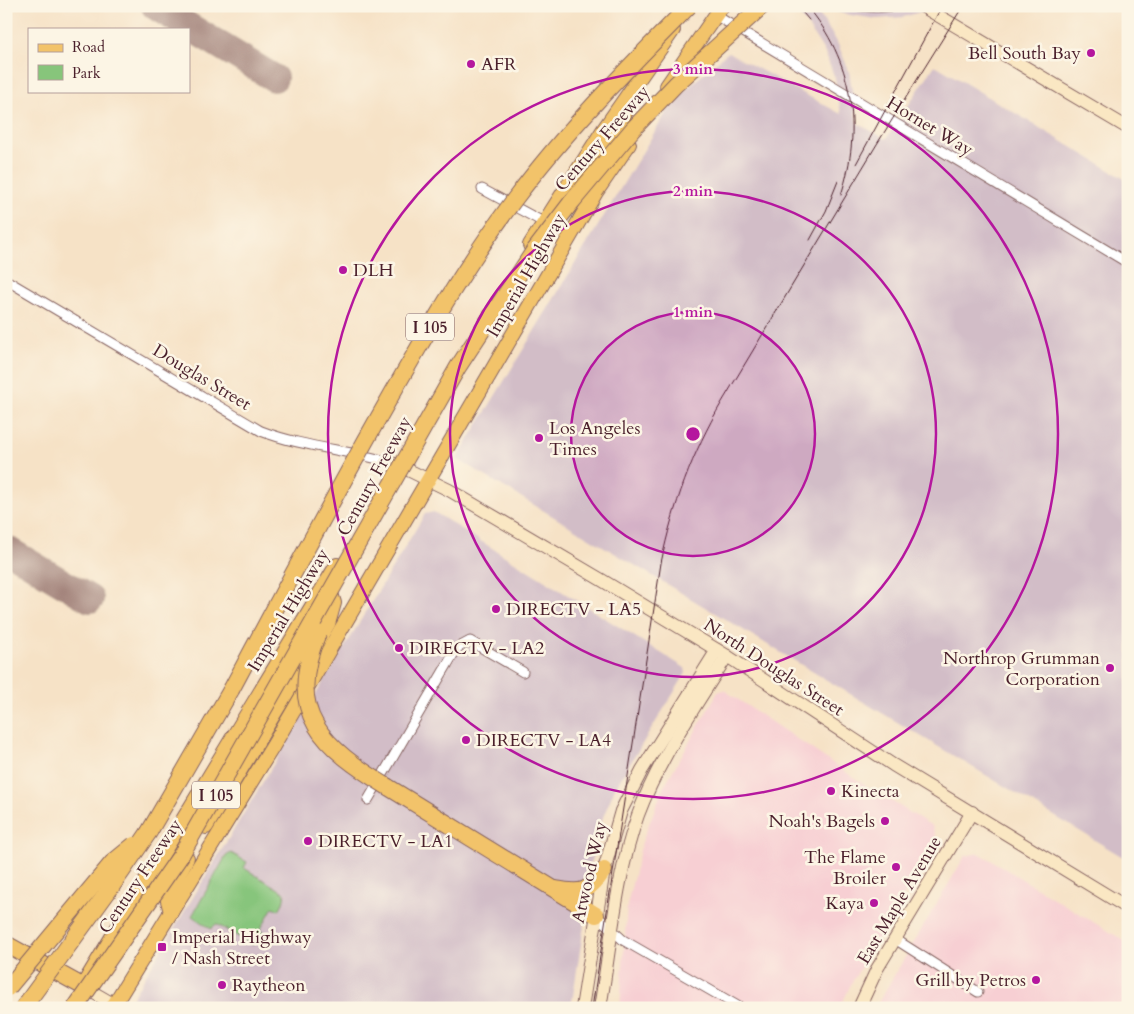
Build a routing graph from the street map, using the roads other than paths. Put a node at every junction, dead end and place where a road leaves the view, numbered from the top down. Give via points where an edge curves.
1 (689, 6) edge
2 (762, 6) edge
3 (922, 6) edge
4 (719, 11) edge
5 (637, 82) junction
6 (1128, 128) edge
7 (482, 189) dead end
8 (544, 222) junction
9 (567, 242) junction
10 (1128, 263) edge
11 (6, 280) edge
12 (396, 464) junction
13 (429, 479) junction
14 (343, 573) junction
15 (327, 581) junction
16 (722, 653) junction
17 (523, 672) dead end
18 (240, 727) junction
19 (260, 738) junction
20 (273, 746) junction
21 (368, 800) dead end
22 (972, 812) junction
23 (149, 832) junction
24 (181, 855) junction
25 (604, 870) junction
26 (554, 888) junction
27 (1128, 908) edge
28 (172, 912) junction
29 (596, 915) junction
30 (613, 930) junction
31 (895, 939) junction
32 (6, 944) edge
33 (82, 986) junction
34 (6, 990) edge
35 (978, 992) dead end
36 (116, 1007) edge
37 (24, 1008) edge
38 (69, 1008) edge
39 (75, 1008) edge
40 (88, 1008) edge
41 (582, 1008) edge
42 (600, 1008) edge
43 (741, 1008) edge
44 (859, 1008) edge

1 - 5 main road, Imperial Highway
1 - 23 highway, Century Freeway / I 105, bridge via 575,124 515,198 476,253 341,484 231,690
2 - 14 highway, Century Freeway / I 105, bridge via 676,84 633,129 534,251 458,367
3 - 6 main road
4 - 9 main road, Imperial Highway via 596,192
4 - 10 street, Hornet Way
5 - 8 main road, Imperial Highway
5 - 9 main road via 624,116 565,221
7 - 8 street
8 - 12 main road, Imperial Highway
9 - 13 main road, Imperial Highway
11 - 12 street, Douglas Street via 261,432 288,442
12 - 13 main road, North Douglas Street
12 - 15 main road, Imperial Highway
13 - 16 main road, North Douglas Street
13 - 20 main road, Imperial Highway
14 - 24 highway, Century Freeway / I 105, bridge
14 - 26 highway, bridge via 306,665 308,704 323,738 356,767
15 - 18 main road, Imperial Highway
15 - 19 main road via 334,603 328,624
16 - 22 main road, North Douglas Street via 893,765
16 - 25 main road, Atwood Way via 632,788 621,811
16 - 30 main road, Atwood Way via 645,797 622,872
17 - 21 street via 470,641 458,648
18 - 19 street
18 - 33 main road, Imperial Highway
19 - 20 street
19 - 28 main road via 173,882 167,897
20 - 28 main road, Imperial Highway
22 - 27 main road, North Douglas Street
22 - 31 main road, East Maple Avenue
23 - 34 highway, bridge via 112,863
23 - 37 highway, Century Freeway / I 105, bridge
24 - 39 highway, Century Freeway / I 105, bridge
24 - 40 highway, bridge
25 - 26 highway via 593,886 584,890 575,892
25 - 29 main road, Atwood Way
26 - 29 highway
28 - 36 main road, Imperial Highway
29 - 30 street
29 - 41 main road, Atwood Way
30 - 42 main road, Atwood Way
30 - 43 street via 623,940
31 - 35 street
31 - 44 main road, East Maple Avenue
32 - 33 highway
33 - 36 main road
33 - 38 main road, Imperial Highway

